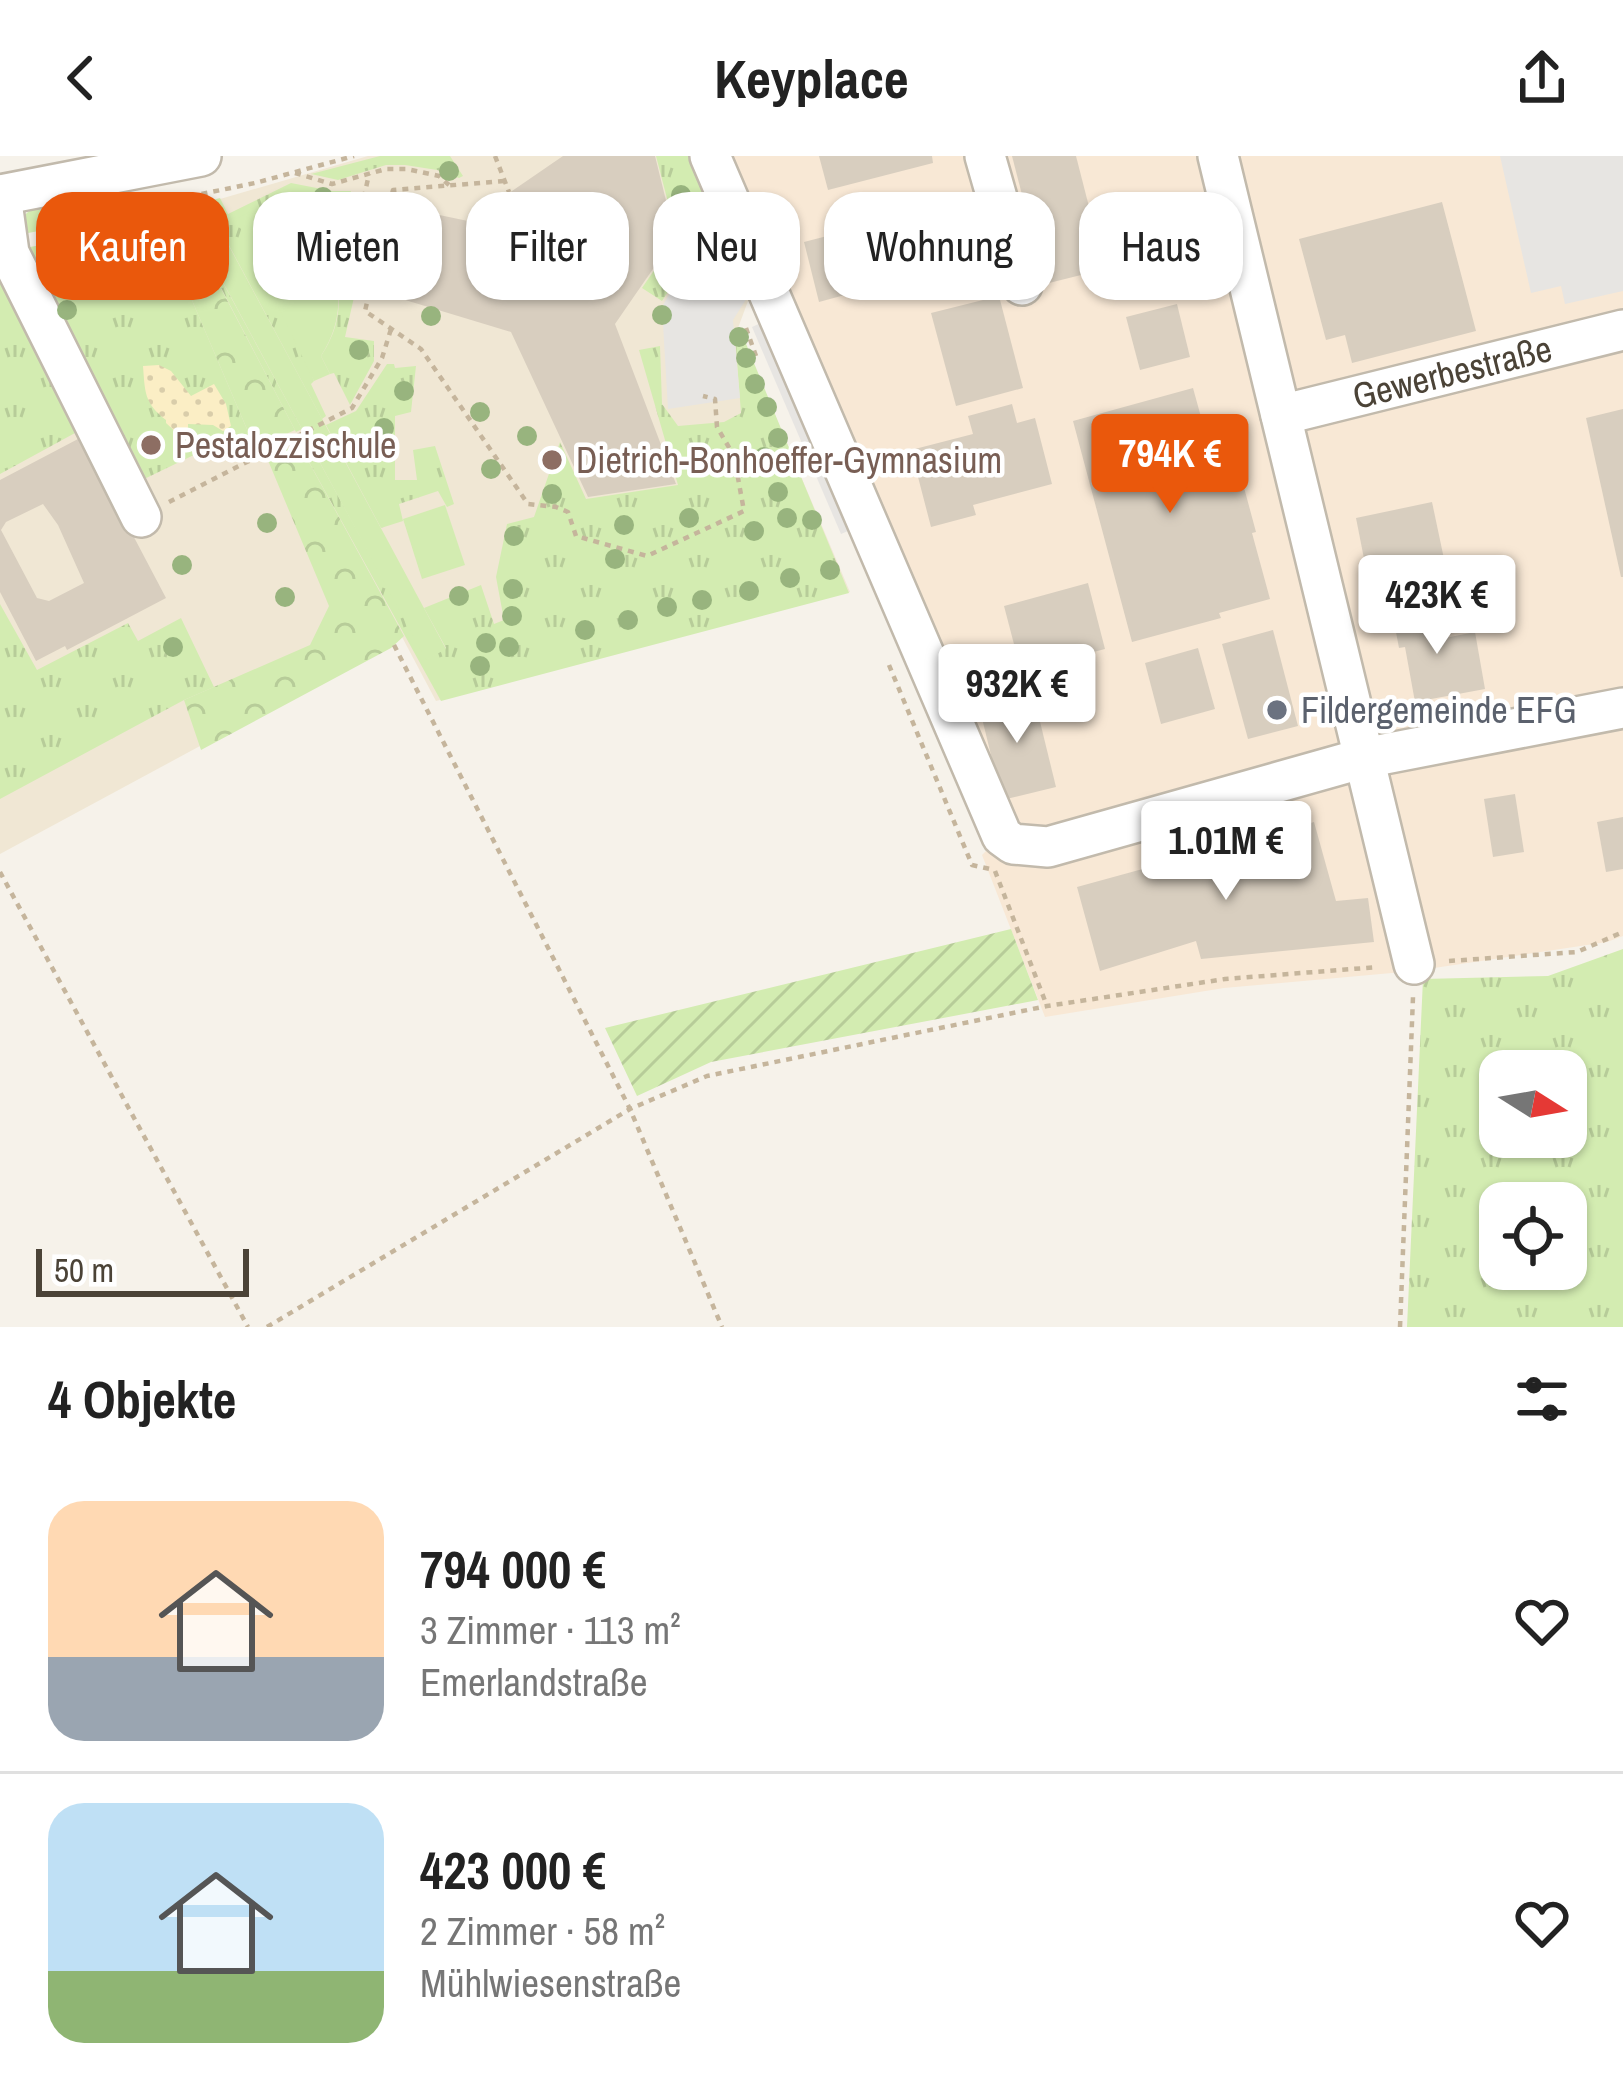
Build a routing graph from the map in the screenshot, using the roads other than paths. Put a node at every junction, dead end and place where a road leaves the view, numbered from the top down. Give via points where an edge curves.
1 (201, 156) edge
2 (710, 156) edge
3 (985, 156) edge
4 (1218, 156) edge
5 (995, 192) edge
6 (0, 195) edge
7 (1623, 330) edge
8 (1281, 415) junction
9 (140, 518) road end
10 (1623, 708) edge
11 (1364, 758) junction
12 (1414, 964) road end

1 - 6 street
2 - 11 street via 1002,836 1048,847
3 - 5 street
4 - 8 street
6 - 9 street via 10,253
7 - 8 street, Gewerbestraße
8 - 11 street
10 - 11 street
11 - 12 street

